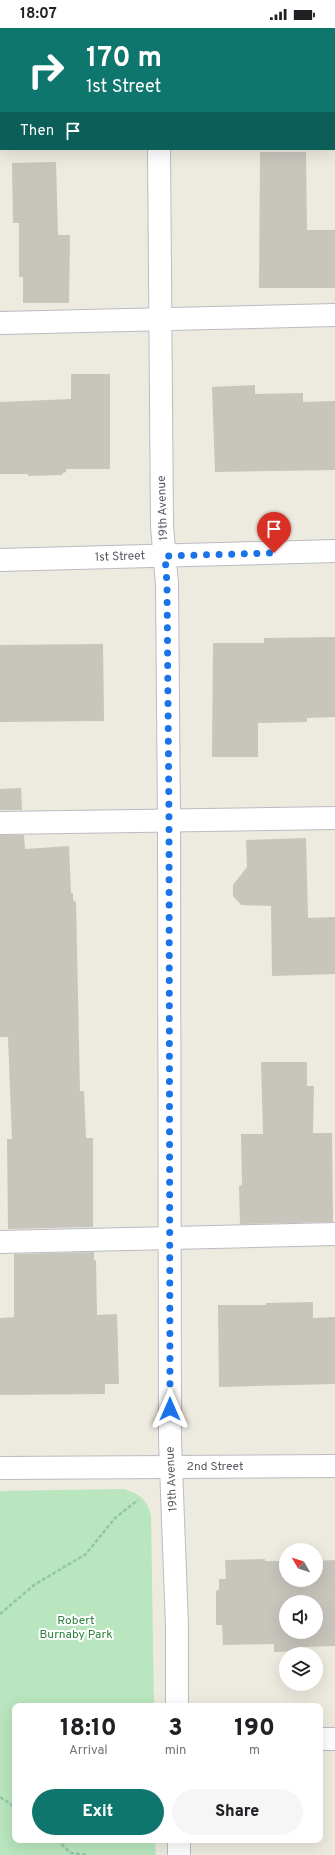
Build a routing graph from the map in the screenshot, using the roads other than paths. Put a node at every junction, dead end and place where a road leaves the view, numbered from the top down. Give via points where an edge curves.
1 (159, 150) edge
2 (335, 315) edge
3 (160, 318) junction
4 (0, 323) edge
5 (335, 551) edge
6 (165, 556) junction
7 (0, 560) edge
8 (335, 818) edge
9 (169, 820) junction
10 (0, 823) edge
11 (335, 1234) edge
12 (170, 1239) junction
13 (0, 1242) edge
14 (170, 1466) junction
15 (335, 1466) edge
16 (0, 1468) edge
17 (177, 1703) edge
18 (323, 1739) edge
19 (335, 1739) edge
20 (179, 1843) edge
21 (180, 1855) edge

1 - 3 street, 19th Avenue
2 - 3 street
3 - 4 street
3 - 6 street, 19th Avenue via 162,526
5 - 6 street, 1st Street
6 - 7 street, 1st Street
6 - 9 street, 19th Avenue
8 - 9 street
9 - 10 street
9 - 12 street, 19th Avenue
11 - 12 street
12 - 13 street
12 - 14 street, 19th Avenue
14 - 15 street, 2nd Street
14 - 16 street, 2nd Street
14 - 17 street, 19th Avenue via 177,1626
18 - 19 street
20 - 21 street

